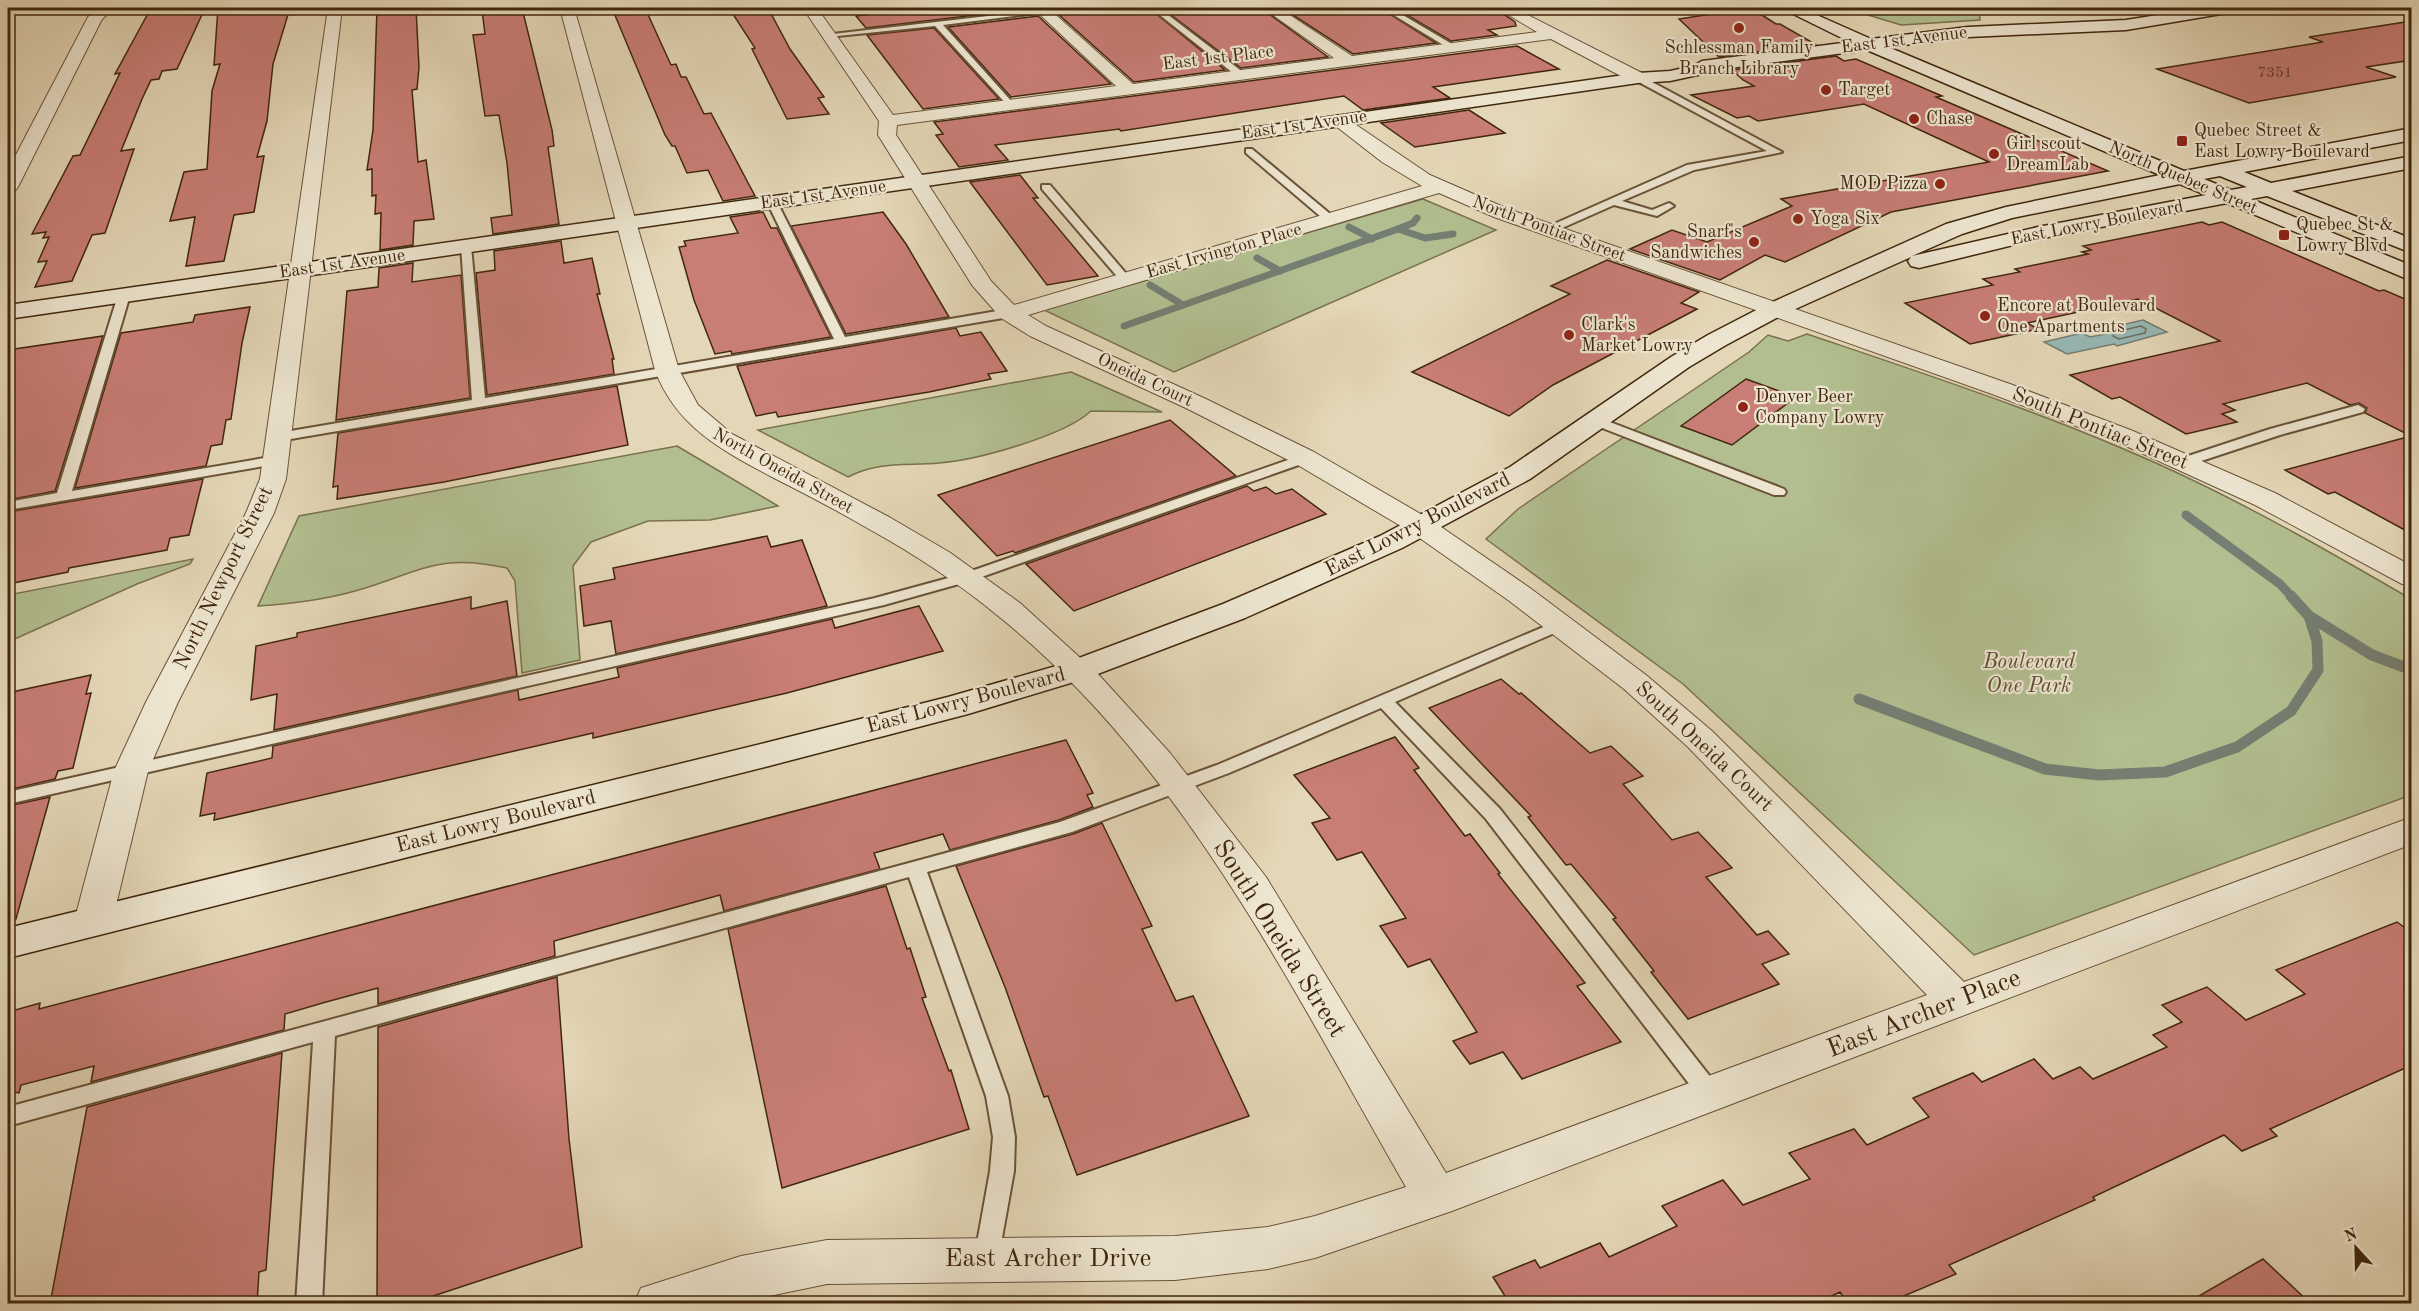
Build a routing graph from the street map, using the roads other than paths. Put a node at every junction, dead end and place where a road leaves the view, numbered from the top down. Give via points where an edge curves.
1 (108, 8) edge
2 (335, 8) edge
3 (567, 8) edge
4 (811, 8) edge
5 (1074, 8) edge
6 (1155, 8) edge
7 (1270, 8) edge
8 (1386, 8) edge
9 (1503, 8) edge
10 (1790, 8) edge
11 (1826, 8) edge
12 (2228, 8) edge
13 (1042, 9) edge
14 (1847, 16) dead end
15 (937, 23) junction
16 (1554, 34) junction
17 (828, 35) junction
18 (1872, 36) junction
19 (1904, 40) junction
20 (1453, 47) junction
21 (1937, 54) dead end
22 (1349, 61) junction
23 (1241, 75) junction
24 (1638, 78) junction
25 (1129, 90) junction
26 (1010, 105) junction
27 (1337, 120) junction
28 (888, 121) junction
29 (2412, 134) edge
30 (2412, 147) edge
31 (1249, 150) dead end
32 (2193, 158) dead end
33 (2412, 162) edge
34 (2223, 170) junction
35 (2183, 177) junction
36 (2247, 180) junction
37 (917, 182) junction
38 (8, 187) edge
39 (1046, 187) dead end
40 (1439, 188) junction
41 (2206, 188) junction
42 (2271, 190) junction
43 (2229, 197) junction
44 (772, 202) junction
45 (1614, 202) junction
46 (1669, 206) dead end
47 (1330, 220) junction
48 (627, 223) junction
49 (1549, 230) junction
50 (465, 246) junction
51 (2412, 247) edge
52 (302, 270) junction
53 (2412, 274) edge
54 (1854, 276) junction
55 (1125, 279) junction
56 (124, 295) junction
57 (1774, 310) junction
58 (8, 312) edge
59 (1009, 314) junction
60 (841, 341) junction
61 (667, 370) junction
62 (479, 402) junction
63 (2358, 409) dead end
64 (1597, 421) junction
65 (278, 449) junction
66 (1305, 458) junction
67 (2184, 462) junction
68 (1779, 492) dead end
69 (63, 496) junction
70 (8, 506) edge
71 (1421, 526) junction
72 (968, 577) junction
73 (2412, 578) edge
74 (1560, 625) junction
75 (1075, 671) junction
76 (1384, 701) junction
77 (130, 771) junction
78 (1178, 786) junction
79 (8, 798) edge
80 (2412, 830) edge
81 (916, 869) junction
82 (93, 922) junction
83 (8, 943) edge
84 (1958, 1001) junction
85 (324, 1030) junction
86 (1711, 1095) junction
87 (8, 1117) edge
88 (1436, 1197) junction
89 (986, 1260) junction
90 (309, 1304) edge
91 (658, 1304) edge

1 - 38 street via 96,17
2 - 52 street, North Newport Street
3 - 48 street, North Oneida Street
4 - 17 street, Oneida Court
5 - 13 lane
6 - 23 lane
7 - 22 street
8 - 20 lane
9 - 16 street
10 - 18 street, North Quebec Street
11 - 14 street
12 - 19 street, East 1st Avenue via 2120,25 1968,32
13 - 15 lane
13 - 25 street
15 - 17 lane
15 - 26 lane
16 - 20 street, East 1st Place
16 - 24 street
17 - 28 street, Oneida Court
18 - 19 street, East 1st Avenue
18 - 24 street, East 1st Avenue via 1670,76
18 - 35 street, North Quebec Street
19 - 21 street
20 - 22 street, East 1st Place
22 - 23 street, East 1st Place
23 - 25 street, East 1st Place
24 - 27 street, East 1st Avenue
24 - 45 lane via 1778,152 1691,167
25 - 26 street, East 1st Place
26 - 28 street, East 1st Place
27 - 37 street, East 1st Avenue
27 - 40 street, North Pontiac Street
28 - 37 street, Oneida Court via 887,135
29 - 34 street, East Lowry Boulevard
30 - 36 street
31 - 47 lane
32 - 34 street, North Quebec Street
33 - 42 street, East Lowry Boulevard
34 - 35 street, East Lowry Boulevard
34 - 36 street, North Quebec Street
35 - 41 street, North Quebec Street
35 - 54 street, East Lowry Boulevard via 1977,221
36 - 41 street
36 - 42 street, North Quebec Street
37 - 44 street, East 1st Avenue
37 - 59 street, Oneida Court via 983,285
39 - 55 lane
40 - 47 street, East Irvington Place
40 - 49 street, North Pontiac Street
41 - 43 street, North Quebec Street
42 - 43 street, East Lowry Boulevard
42 - 51 street, North Quebec Street
43 - 53 street, North Quebec Street
43 - 54 street, East Lowry Boulevard via 2038,233
44 - 48 street, East 1st Avenue
44 - 60 lane
45 - 46 lane via 1653,214
45 - 49 lane
47 - 55 street, East Irvington Place
48 - 50 street, East 1st Avenue
48 - 61 street, North Oneida Street
49 - 57 street, North Pontiac Street
50 - 52 street, East 1st Avenue
50 - 62 lane
52 - 56 street, East 1st Avenue
52 - 65 street, North Newport Street
54 - 57 street, East Lowry Boulevard
55 - 59 street, East Irvington Place
56 - 58 street, East 1st Avenue
56 - 69 lane
57 - 64 street, East Lowry Boulevard via 1680,362
57 - 67 street, South Pontiac Street via 2010,392
59 - 60 lane
59 - 66 street, Oneida Court
60 - 61 lane
61 - 62 lane
61 - 72 street, North Oneida Street via 687,410 723,440 896,533
62 - 65 lane
63 - 67 lane
64 - 68 lane
64 - 71 street, East Lowry Boulevard via 1507,481
65 - 69 lane
65 - 77 street, North Newport Street via 269,495
66 - 71 street, Oneida Court
66 - 72 lane
67 - 73 street, South Pontiac Street via 2283,508
69 - 70 lane
71 - 74 street, South Oneida Court
71 - 75 street, East Lowry Boulevard via 1285,590
72 - 75 street, North Oneida Street via 1040,634
72 - 77 lane via 867,605
74 - 76 lane
74 - 84 street, South Oneida Court via 1635,682 1723,761
75 - 78 street, South Oneida Street
75 - 82 street, East Lowry Boulevard via 945,709
76 - 78 lane
76 - 86 lane via 1493,814
77 - 79 lane
77 - 82 street, North Newport Street
78 - 81 lane via 1065,826
78 - 88 street, South Oneida Street via 1253,887
80 - 84 street, East Archer Place
81 - 85 lane
81 - 89 lane via 997,1096 1004,1137 1002,1171
82 - 83 street, East Lowry Boulevard
84 - 86 street, East Archer Place
85 - 87 lane
85 - 90 lane
86 - 88 street, East Archer Place
88 - 89 street, East Archer Drive via 1315,1238 1268,1248 1175,1258
89 - 91 street, East Archer Drive via 818,1263 741,1278

